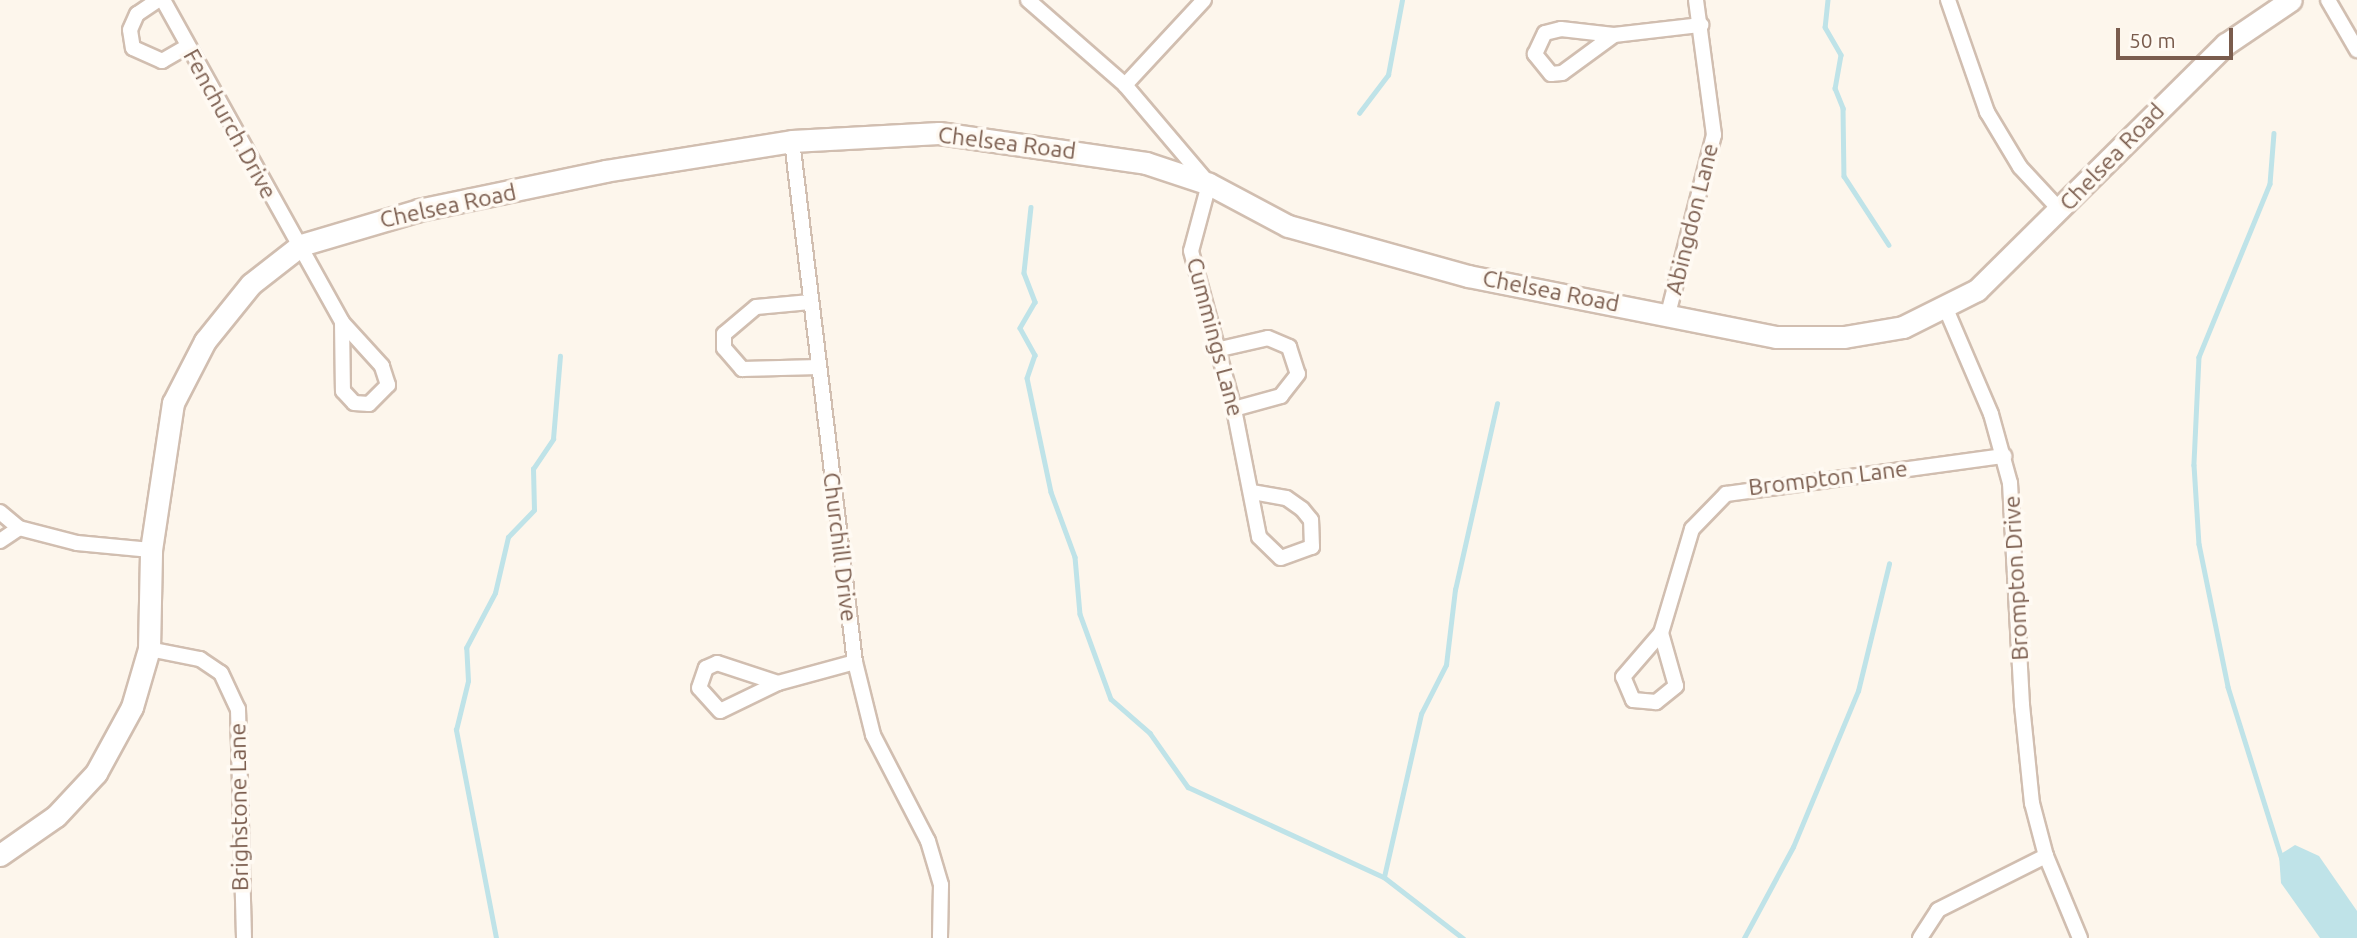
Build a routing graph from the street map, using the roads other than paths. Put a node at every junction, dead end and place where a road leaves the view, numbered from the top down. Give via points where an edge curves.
1 (160, 0) edge
2 (1028, 0) edge
3 (1204, 0) edge
4 (1696, 0) edge
5 (1948, 0) edge
6 (2291, 0) edge
7 (2328, 0) edge
8 (1701, 25) junction
9 (1614, 35) junction
10 (186, 47) junction
11 (2357, 50) edge
12 (1125, 85) junction
13 (792, 141) junction
14 (1209, 184) junction
15 (2060, 210) junction
16 (301, 245) junction
17 (810, 302) junction
18 (1946, 309) junction
19 (1668, 314) junction
20 (342, 322) junction
21 (1216, 350) junction
22 (819, 367) junction
23 (1234, 410) junction
24 (2004, 456) junction
25 (1252, 492) junction
26 (0, 512) edge
27 (19, 528) junction
28 (0, 541) edge
29 (151, 550) junction
30 (1661, 634) junction
31 (149, 649) junction
32 (855, 662) junction
33 (778, 683) junction
34 (0, 855) edge
35 (2046, 856) junction
36 (244, 938) edge
37 (940, 938) edge
38 (1920, 938) edge
39 (2080, 938) edge

1 - 10 street, Fenchurch Drive
1 - 10 street via 137,14 130,30 133,48 162,61
2 - 12 street
3 - 12 street
4 - 8 street, Abingdon Lane
5 - 15 street via 1987,112 2020,167
6 - 15 street, Chelsea Road via 2226,44
7 - 11 street
8 - 9 street
8 - 19 street, Abingdon Lane via 1714,135
9 - 9 street via 1577,28 1545,33 1535,54 1551,74 1562,73
10 - 16 street, Fenchurch Drive
12 - 14 street
13 - 14 street, Chelsea Road via 939,133 1146,163
13 - 16 street, Chelsea Road via 419,210
13 - 17 street, Churchill Drive
14 - 19 street, Chelsea Road via 1287,226 1468,276
14 - 21 street, Cummings Lane via 1191,251
15 - 18 street, Chelsea Road via 2022,252
16 - 20 street, Fenchurch Drive
16 - 29 street, Chelsea Road via 235,303 205,341 173,403
17 - 22 street, Churchill Drive
17 - 22 street via 756,307 724,334 724,348 742,369
18 - 19 street, Chelsea Road via 1903,327 1844,337 1776,337
18 - 24 street, Brompton Drive
20 - 20 street via 343,391 354,403 369,404 388,385 382,366
21 - 23 street, Cummings Lane
21 - 23 street via 1268,338 1289,347 1298,374 1281,396
22 - 32 street, Churchill Drive
23 - 25 street, Cummings Lane
24 - 30 street, Brompton Lane via 1726,494 1692,529
24 - 35 street, Brompton Drive via 2032,803
25 - 25 street, Cummings Lane via 1269,552 1293,559 1312,547 1311,520 1302,509 1286,498
26 - 27 street
27 - 28 street
27 - 29 street via 77,543
29 - 31 street, Chelsea Road
30 - 30 street, Brompton Lane via 1623,677 1633,700 1656,702 1676,686
31 - 34 street, Chelsea Road via 132,707 96,773 56,816
31 - 36 street, Brighstone Lane via 200,659 220,673 237,709
32 - 33 street
32 - 37 street, Churchill Drive via 873,735 929,841 941,886
33 - 33 street via 717,663 706,668 699,688 720,711
35 - 38 street via 1938,910
35 - 39 street, Brompton Drive

